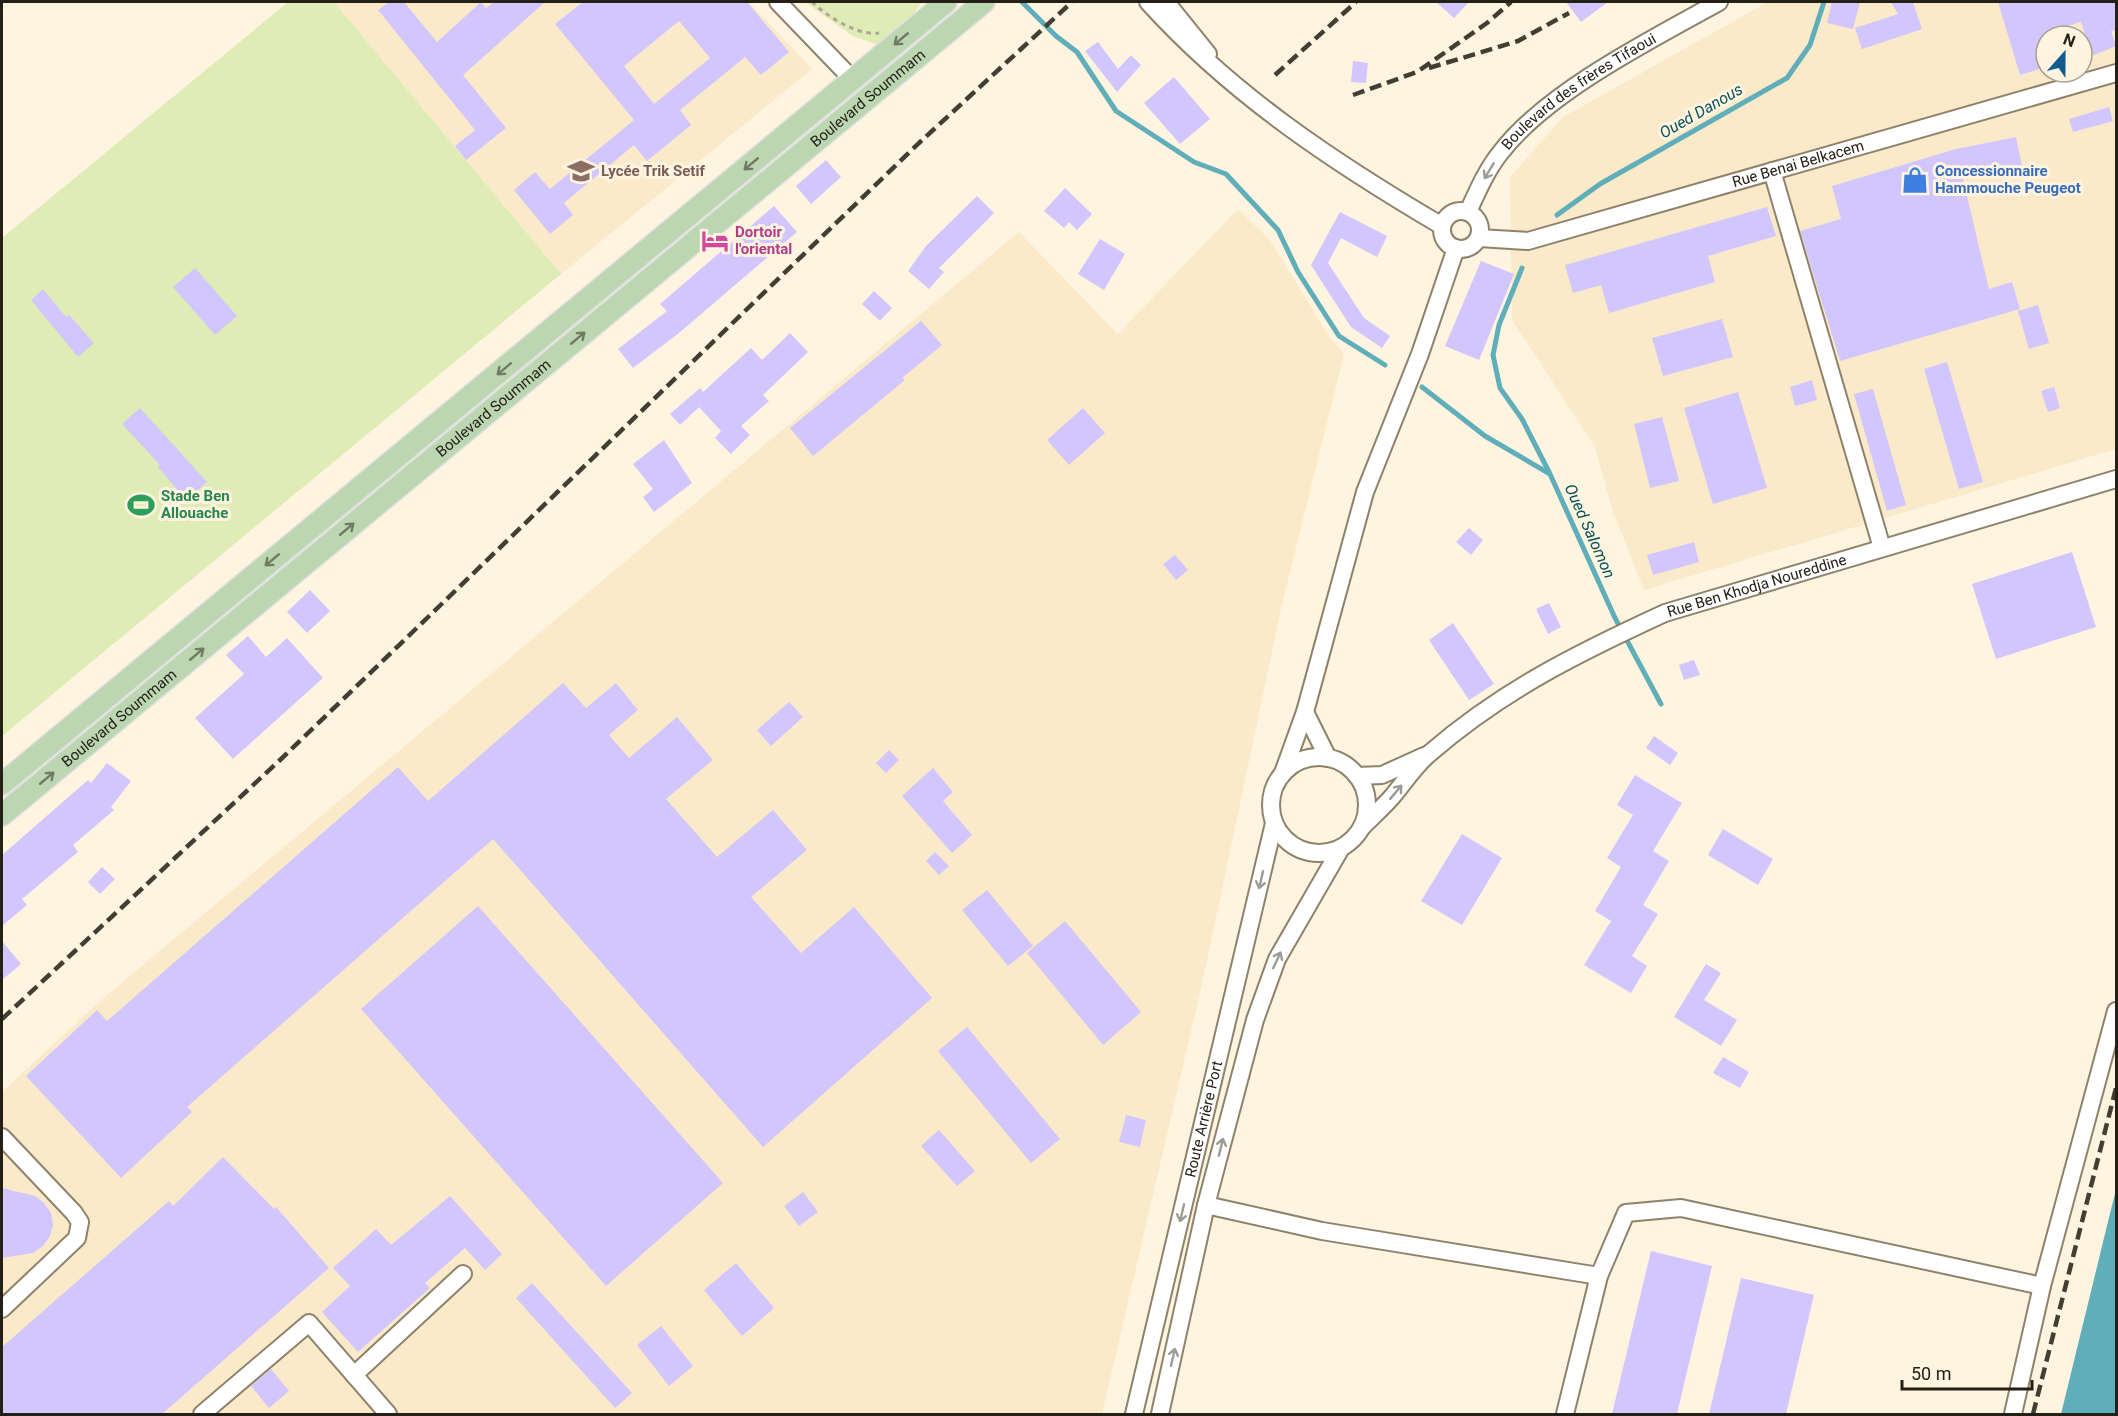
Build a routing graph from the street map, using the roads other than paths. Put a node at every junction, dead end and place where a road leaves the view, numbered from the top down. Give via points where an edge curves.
1 (778, 2) edge
2 (984, 2) edge
3 (1149, 2) edge
4 (1166, 2) edge
5 (1719, 2) edge
6 (937, 6) edge
7 (964, 11) edge
8 (1219, 70) junction
9 (2116, 73) edge
10 (853, 80) junction
11 (1772, 171) junction
12 (1468, 212) junction
13 (1442, 226) junction
14 (1479, 238) junction
15 (1456, 248) junction
16 (2116, 479) edge
17 (1882, 548) junction
18 (1305, 712) junction
19 (1427, 755) junction
20 (1328, 758) junction
21 (1283, 773) junction
22 (1357, 776) junction
23 (2, 784) edge
24 (2, 815) edge
25 (1274, 823) junction
26 (1362, 827) junction
27 (1341, 848) junction
28 (2116, 1011) edge
29 (2, 1137) edge
30 (1206, 1205) junction
31 (463, 1274) dead end
32 (1599, 1276) junction
33 (2042, 1286) junction
34 (2, 1309) edge
35 (354, 1375) junction
36 (202, 1414) edge
37 (388, 1414) edge
38 (1134, 1414) edge
39 (1160, 1414) edge
40 (1565, 1414) edge
41 (2013, 1414) edge

1 - 10 street
2 - 7 main road, Boulevard Soummam
3 - 8 street via 1186,43
4 - 8 street
5 -> 12 street, Boulevard des frères Tifaoui via 1552,102 1501,151
6 -> 10 main road, Boulevard Soummam
24 -> 7 main road, Boulevard Soummam
8 - 13 street via 1279,122
9 - 11 street, Rue Benai Belkacem
10 -> 23 main road, Boulevard Soummam
11 - 14 street, Rue Benai Belkacem via 1528,241
11 - 17 street
12 - 13 street via 1449,215
12 - 14 street via 1478,220
13 - 15 street via 1447,242
14 - 15 street via 1471,246
15 - 18 street via 1420,354 1365,492
16 - 17 street, Rue Ben Khodja Noureddine
17 - 19 street, Rue Ben Khodja Noureddine via 1665,613 1568,658 1468,722
18 - 20 street
18 - 21 street
19 - 22 street, Rue Ben Khodja Noureddine via 1382,775
26 -> 19 street, Rue Ben Khodja Noureddine
20 - 21 street via 1296,763
20 - 22 street
21 - 25 street via 1271,796
22 - 26 street via 1367,801
25 - 27 street via 1282,837 1310,853
25 -> 38 street, Route Arrière Port
26 - 27 street
30 -> 27 street, Route Arrière Port via 1254,1020 1277,959
28 - 33 street
29 - 34 street via 80,1222 77,1238
30 - 32 street via 1322,1232
39 -> 30 street, Route Arrière Port
31 - 35 street
32 - 33 street via 1626,1213 1681,1208
32 - 40 street
33 - 41 street
35 - 36 street via 309,1323
35 - 37 street

